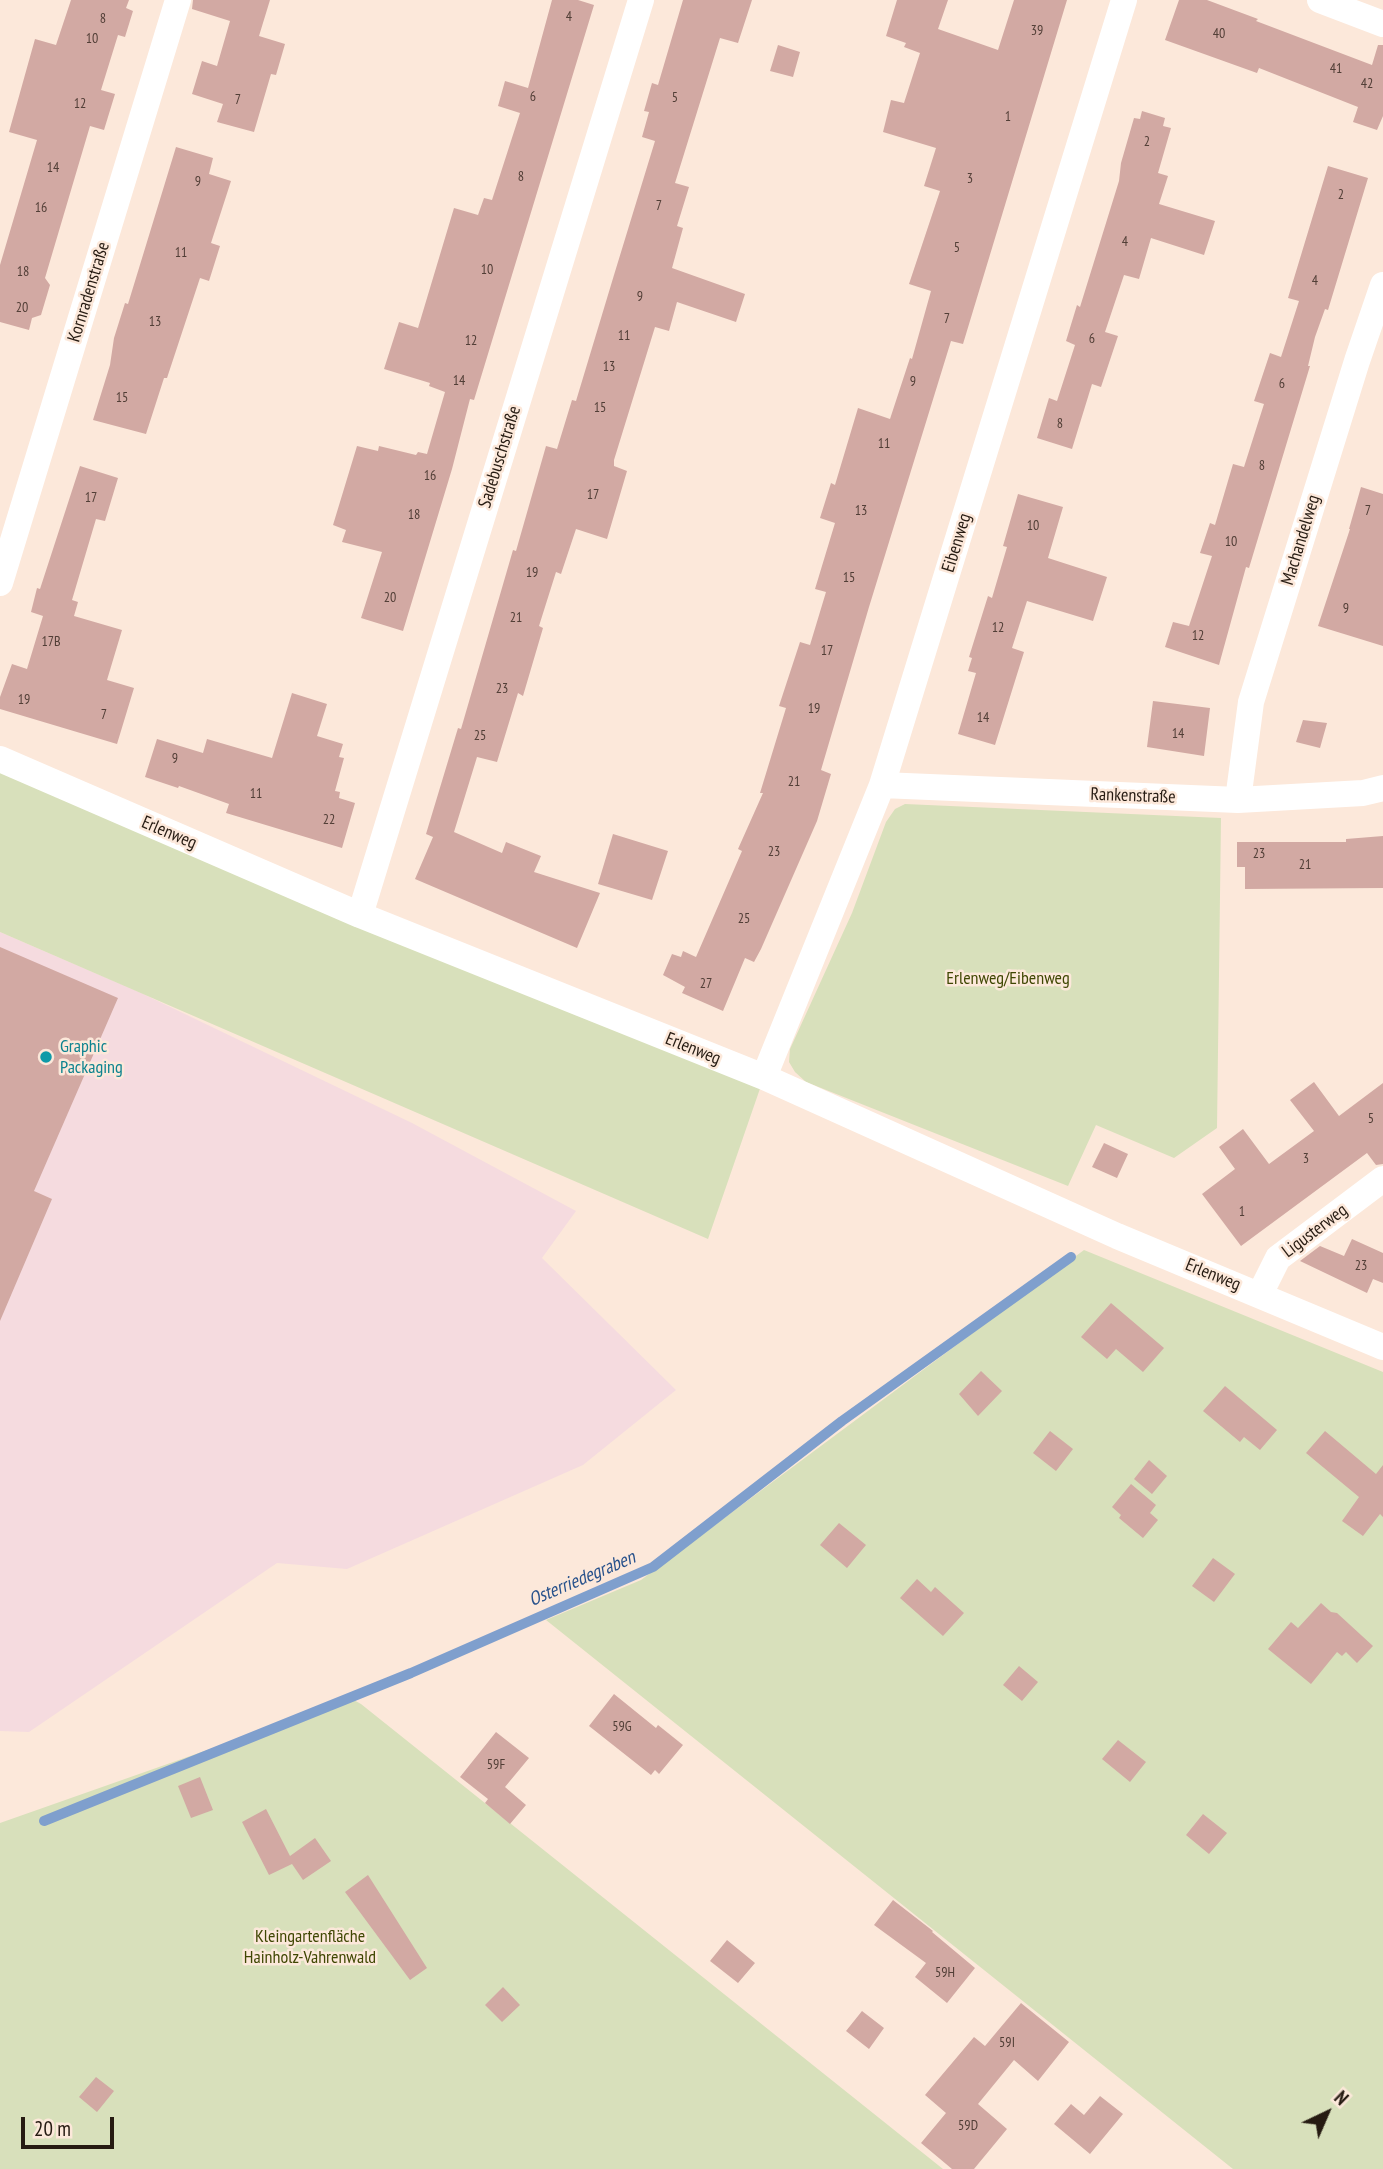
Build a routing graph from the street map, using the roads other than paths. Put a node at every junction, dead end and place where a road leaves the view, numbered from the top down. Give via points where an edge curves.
1 (178, 0) edge
2 (640, 0) edge
3 (1124, 0) edge
4 (1320, 0) edge
5 (1383, 24) edge
6 (1383, 285) edge
7 (0, 583) edge
8 (0, 759) edge
9 (882, 785) junction
10 (1383, 788) edge
11 (1238, 800) junction
12 (359, 915) junction
13 (764, 1077) junction
14 (1383, 1179) edge
15 (1261, 1294) junction
16 (1383, 1347) edge

1 - 7 street, Kornradenstraße
2 - 12 street, Sadebuschstraße
3 - 9 street, Eibenweg
4 - 5 street
6 - 11 street, Machandelweg via 1251,702
8 - 12 street, Erlenweg
9 - 11 street, Rankenstraße
9 - 13 street, Eibenweg
10 - 11 street, Rankenstraße
12 - 13 street, Erlenweg
13 - 15 street, Erlenweg via 1117,1236
14 - 15 street, Ligusterweg via 1278,1258
15 - 16 street, Erlenweg

